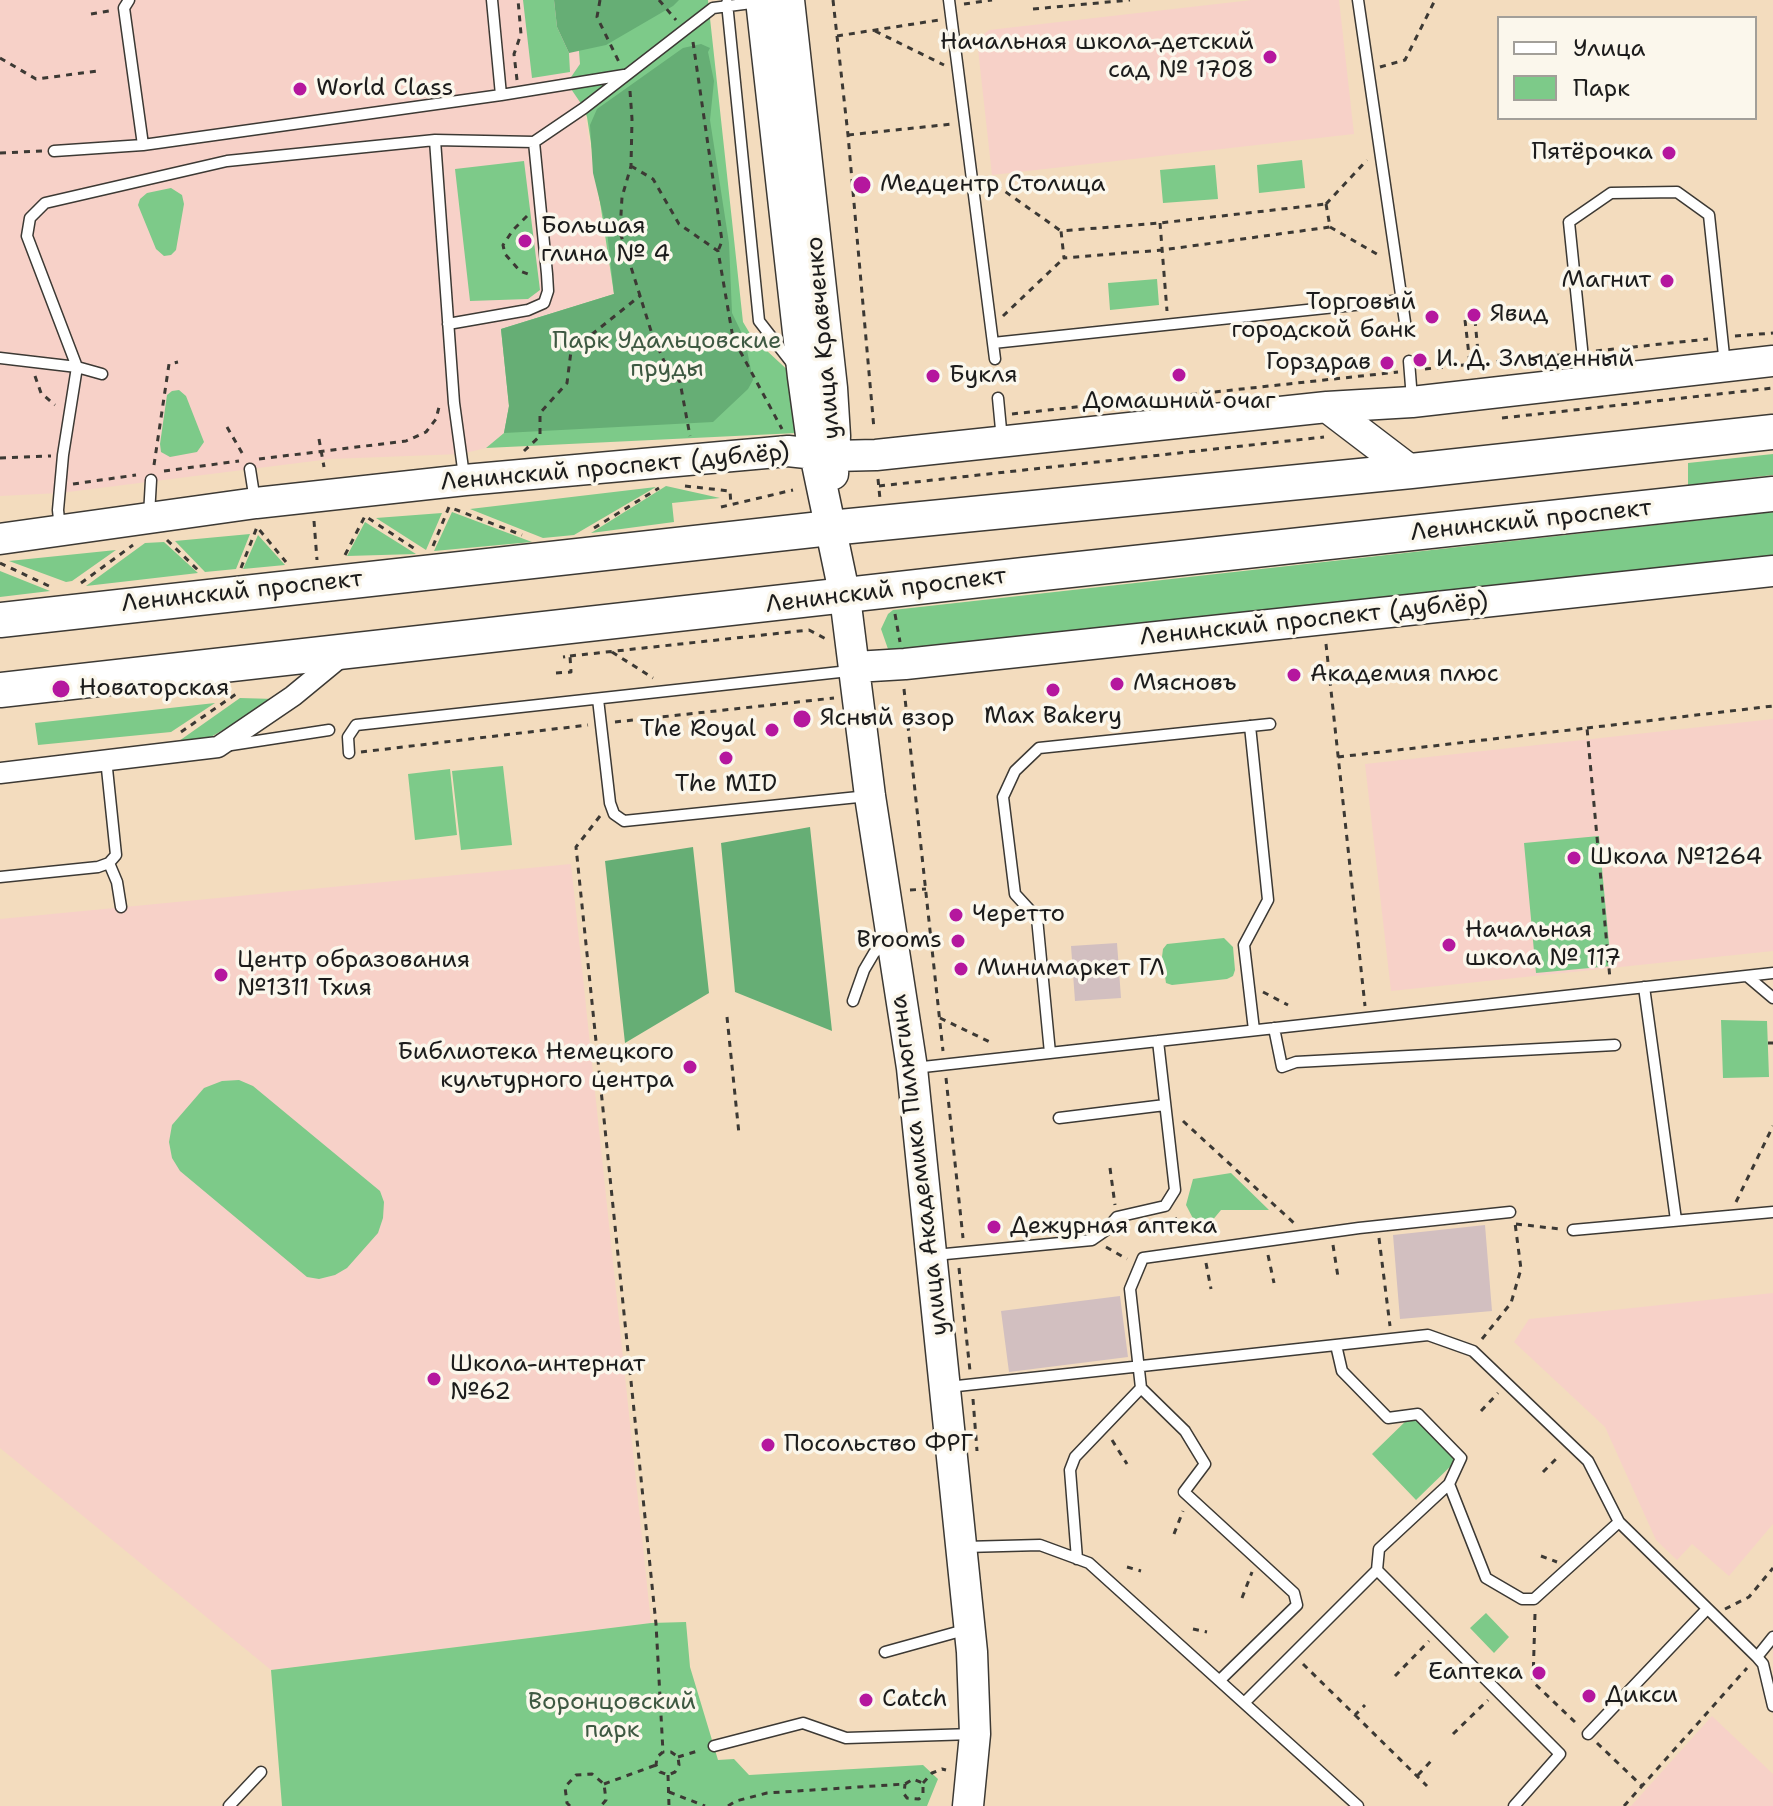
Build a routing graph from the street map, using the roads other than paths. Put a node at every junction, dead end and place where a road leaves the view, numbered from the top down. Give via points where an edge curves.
1 (492, 0) edge
2 (949, 0) edge
3 (1358, 0) edge
4 (770, 1) edge
5 (727, 3) edge
6 (126, 4) edge
7 (626, 75) junction
8 (501, 95) junction
9 (435, 140) junction
10 (534, 142) junction
11 (143, 145) junction
12 (54, 151) road end
13 (1402, 300) junction
14 (1405, 322) dead end
15 (448, 324) junction
16 (993, 343) junction
17 (0, 358) edge
18 (995, 359) dead end
19 (1409, 361) dead end
20 (1773, 361) edge
21 (1726, 366) junction
22 (77, 367) junction
23 (102, 374) dead end
24 (803, 377) junction
25 (1586, 383) junction
26 (998, 398) dead end
27 (1412, 402) junction
28 (1327, 407) junction
29 (1773, 432) edge
30 (1003, 443) junction
31 (825, 456) junction
32 (248, 464) road end
33 (463, 467) junction
34 (1411, 471) junction
35 (152, 477) road end
36 (1773, 494) edge
37 (256, 503) junction
38 (830, 528) junction
39 (60, 531) junction
40 (151, 532) junction
41 (0, 539) edge
42 (1773, 571) edge
43 (845, 597) junction
44 (0, 620) edge
45 (346, 652) junction
46 (848, 669) junction
47 (0, 690) edge
48 (598, 699) junction
49 (1270, 724) dead end
50 (1250, 726) junction
51 (329, 730) dead end
52 (218, 747) junction
53 (349, 753) dead end
54 (106, 759) junction
55 (0, 773) edge
56 (870, 796) junction
57 (109, 863) junction
58 (0, 877) edge
59 (121, 907) dead end
60 (892, 938) junction
61 (1773, 973) edge
62 (1747, 976) junction
63 (1644, 987) junction
64 (1773, 998) edge
65 (853, 1001) dead end
66 (1274, 1028) junction
67 (1254, 1030) junction
68 (1158, 1041) junction
69 (1615, 1045) dead end
70 (1050, 1053) junction
71 (912, 1068) junction
72 (1165, 1105) junction
73 (1059, 1118) dead end
74 (1510, 1212) road end
75 (1773, 1212) edge
76 (1676, 1220) junction
77 (1573, 1230) road end
78 (933, 1255) junction
79 (1336, 1345) junction
80 (1137, 1366) junction
81 (946, 1387) junction
82 (1141, 1388) junction
83 (1449, 1484) junction
84 (1619, 1522) junction
85 (963, 1547) junction
86 (1077, 1559) junction
87 (1377, 1570) junction
88 (1710, 1612) junction
89 (970, 1629) junction
90 (1773, 1637) edge
91 (885, 1652) dead end
92 (1757, 1657) junction
93 (1220, 1680) junction
94 (1245, 1702) junction
95 (1773, 1706) edge
96 (975, 1734) junction
97 (1588, 1734) dead end
98 (714, 1746) road end
99 (261, 1772) dead end
100 (229, 1806) edge
101 (968, 1806) edge
102 (1358, 1806) edge
103 (1514, 1806) edge

1 - 8 lane
2 - 16 lane
3 - 13 lane
4 - 5 lane
4 - 24 street, улица Кравченко
4 - 31 street, улица Кравченко via 832,388
5 - 7 lane via 713,8
5 - 24 lane via 759,321
6 - 11 lane
7 - 8 lane
7 - 10 lane
8 - 11 lane
9 - 10 lane
9 - 15 lane
9 - 22 lane via 227,161 45,203 30,218 27,236
10 - 15 lane via 547,274 544,303
11 - 12 lane
13 - 14 lane
13 - 16 lane
15 - 33 lane
16 - 18 lane
17 - 22 lane
19 - 27 lane
20 - 21 street, Ленинский проспект (дублёр)
21 - 25 street, Ленинский проспект (дублёр)
21 - 25 lane via 1709,215 1677,192 1611,193 1569,222
22 - 23 lane
22 - 39 lane via 63,455
24 - 31 street, улица Кравченко
25 - 27 street, Ленинский проспект (дублёр)
26 - 30 lane
27 - 28 street, Ленинский проспект (дублёр)
28 - 30 street, Ленинский проспект (дублёр)
28 - 34 street
29 - 34 main road, Ленинский проспект
30 - 31 street, Ленинский проспект (дублёр)
31 - 33 street, Ленинский проспект (дублёр) via 788,451
31 - 38 street, улица Кравченко
32 - 37 lane
33 - 37 street, Ленинский проспект (дублёр)
34 - 38 main road, Ленинский проспект
35 - 40 lane
36 - 43 main road, Ленинский проспект
37 - 40 street, Ленинский проспект (дублёр)
38 - 43 street, улица Академика Пилюгина
38 - 44 main road, Ленинский проспект
39 - 40 street, Ленинский проспект (дублёр)
39 - 41 street, Ленинский проспект (дублёр)
42 - 46 street, Ленинский проспект (дублёр)
43 - 45 main road, Ленинский проспект
43 - 46 street, улица Академика Пилюгина
45 - 47 main road, Ленинский проспект
45 - 52 street
46 - 48 lane
46 - 56 street, улица Академика Пилюгина
48 - 53 lane via 356,725 348,737
48 - 56 lane via 610,803 624,821
49 - 50 lane
50 - 67 lane via 1268,900 1244,945
50 - 70 lane via 1039,748 1015,771 1003,797 1004,811 1015,894 1037,918
51 - 52 lane
52 - 54 street
54 - 55 street
54 - 57 lane via 116,855
56 - 60 street, улица Академика Пилюгина
57 - 58 lane
57 - 59 lane
60 - 65 lane via 869,962
60 - 71 street, улица Академика Пилюгина
61 - 62 lane
62 - 63 lane
62 - 64 lane
63 - 66 lane
63 - 76 lane
66 - 67 lane
66 - 69 lane via 1282,1067 1296,1062
67 - 68 lane
68 - 70 lane
68 - 72 lane
70 - 71 lane
71 - 78 street, улица Академика Пилюгина
72 - 73 lane
72 - 78 lane via 1175,1190 1165,1206 1117,1217 1092,1240
74 - 80 lane via 1143,1258 1130,1289
75 - 76 lane
76 - 77 lane
78 - 81 street, улица Академика Пилюгина
79 - 80 lane
79 - 83 lane via 1342,1371 1388,1418 1418,1414 1461,1458
79 - 84 lane via 1428,1335 1473,1351 1588,1461
80 - 81 lane
80 - 82 lane
81 - 85 street, улица Академика Пилюгина
82 - 86 lane via 1075,1457 1070,1470
82 - 93 lane via 1185,1431 1205,1464 1184,1492 1294,1593 1297,1605
83 - 84 lane via 1486,1578 1522,1599 1534,1599
83 - 87 lane via 1379,1549
84 - 88 lane
85 - 86 lane via 1040,1545
85 - 89 street, улица Академика Пилюгина
86 - 93 lane via 1089,1563
87 - 94 lane
87 - 103 lane via 1560,1754
88 - 92 lane
88 - 97 lane
89 - 91 lane
89 - 96 street, улица Академика Пилюгина
90 - 92 lane
92 - 95 lane
93 - 94 lane
94 - 102 lane
96 - 98 lane via 846,1738 803,1723
96 - 101 street, улица Академика Пилюгина
99 - 100 lane

